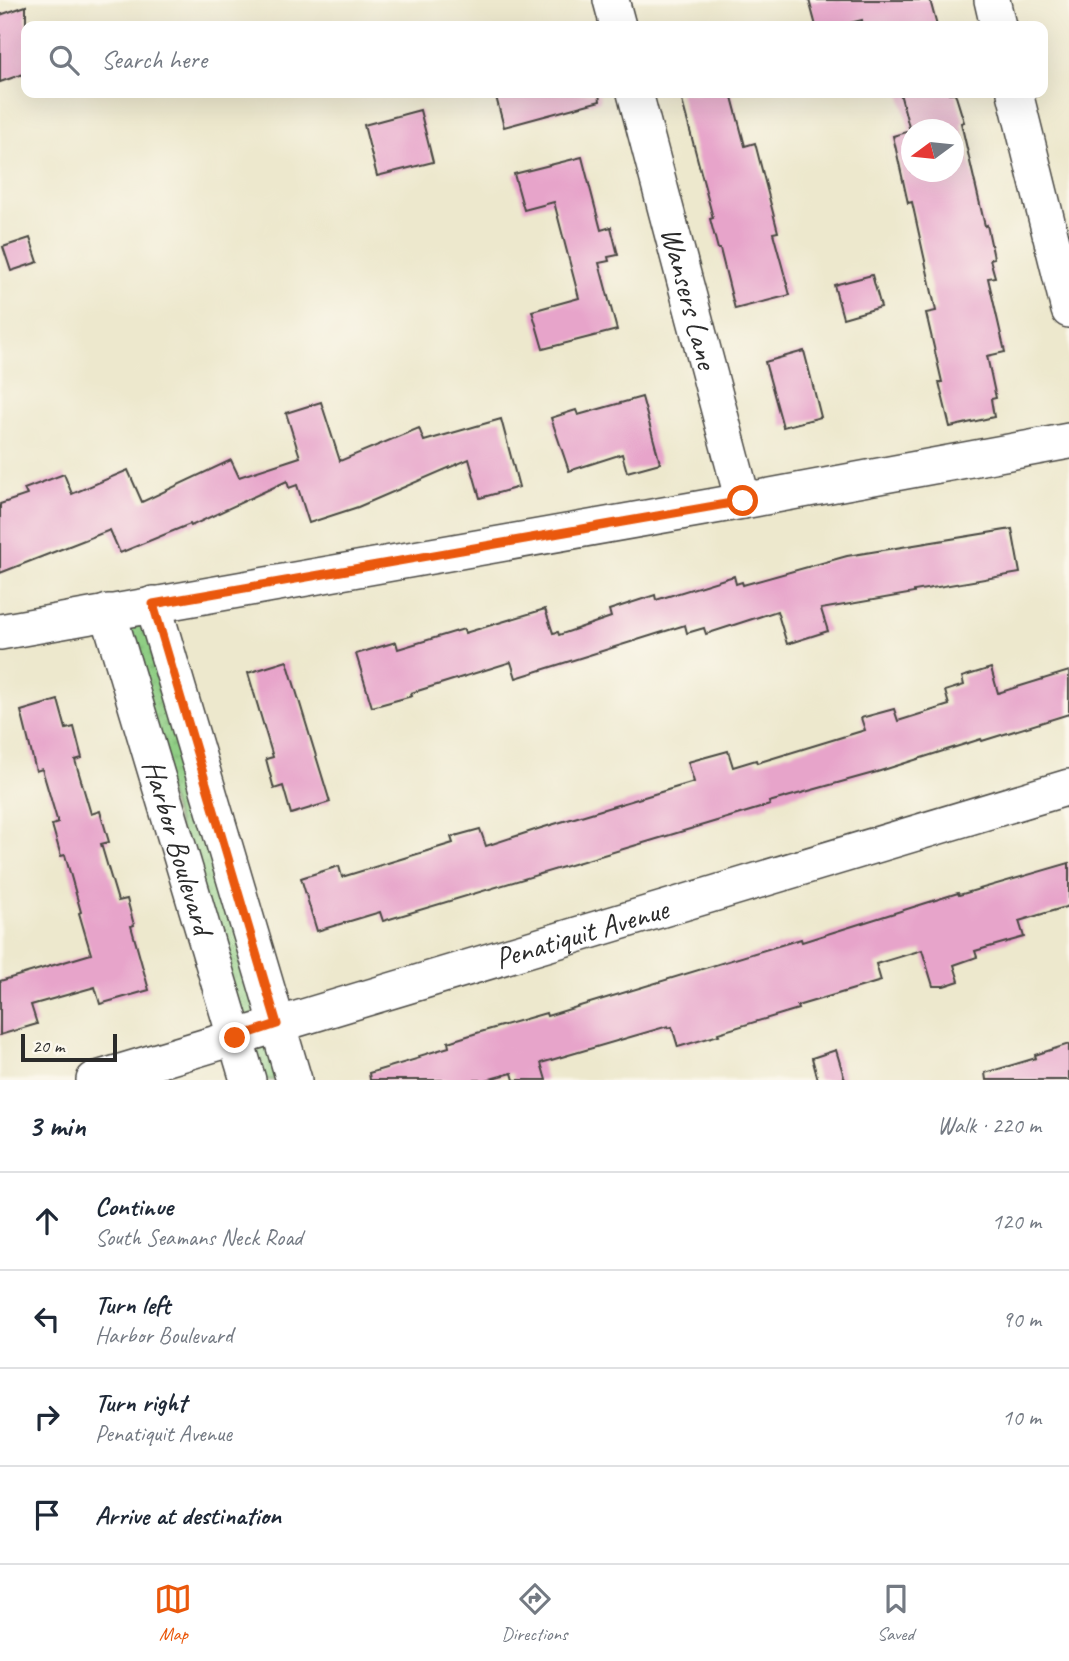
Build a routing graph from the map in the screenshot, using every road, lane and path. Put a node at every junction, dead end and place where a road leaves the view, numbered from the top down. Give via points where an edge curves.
1 (611, 0) edge
2 (992, 0) edge
3 (617, 21) edge
4 (997, 21) edge
5 (636, 98) edge
6 (1016, 98) edge
7 (1069, 310) edge
8 (1069, 440) edge
9 (743, 501) junction
10 (153, 604) junction
11 (108, 612) junction
12 (0, 632) edge
13 (1069, 787) edge
14 (277, 1024) junction
15 (235, 1038) junction
16 (94, 1080) edge
17 (248, 1080) edge
18 (294, 1080) edge

1 - 3 street
2 - 4 street
5 - 9 street, Wansers Lane
6 - 7 street
8 - 9 street
9 - 10 street
10 - 11 street
10 - 14 street, Harbor Boulevard
11 - 12 street
11 - 15 street, Harbor Boulevard
13 - 14 street, Penatiquit Avenue
14 - 15 street, Penatiquit Avenue
14 - 18 street, Harbor Boulevard
15 - 16 street, Penatiquit Avenue
15 - 17 street, Harbor Boulevard

